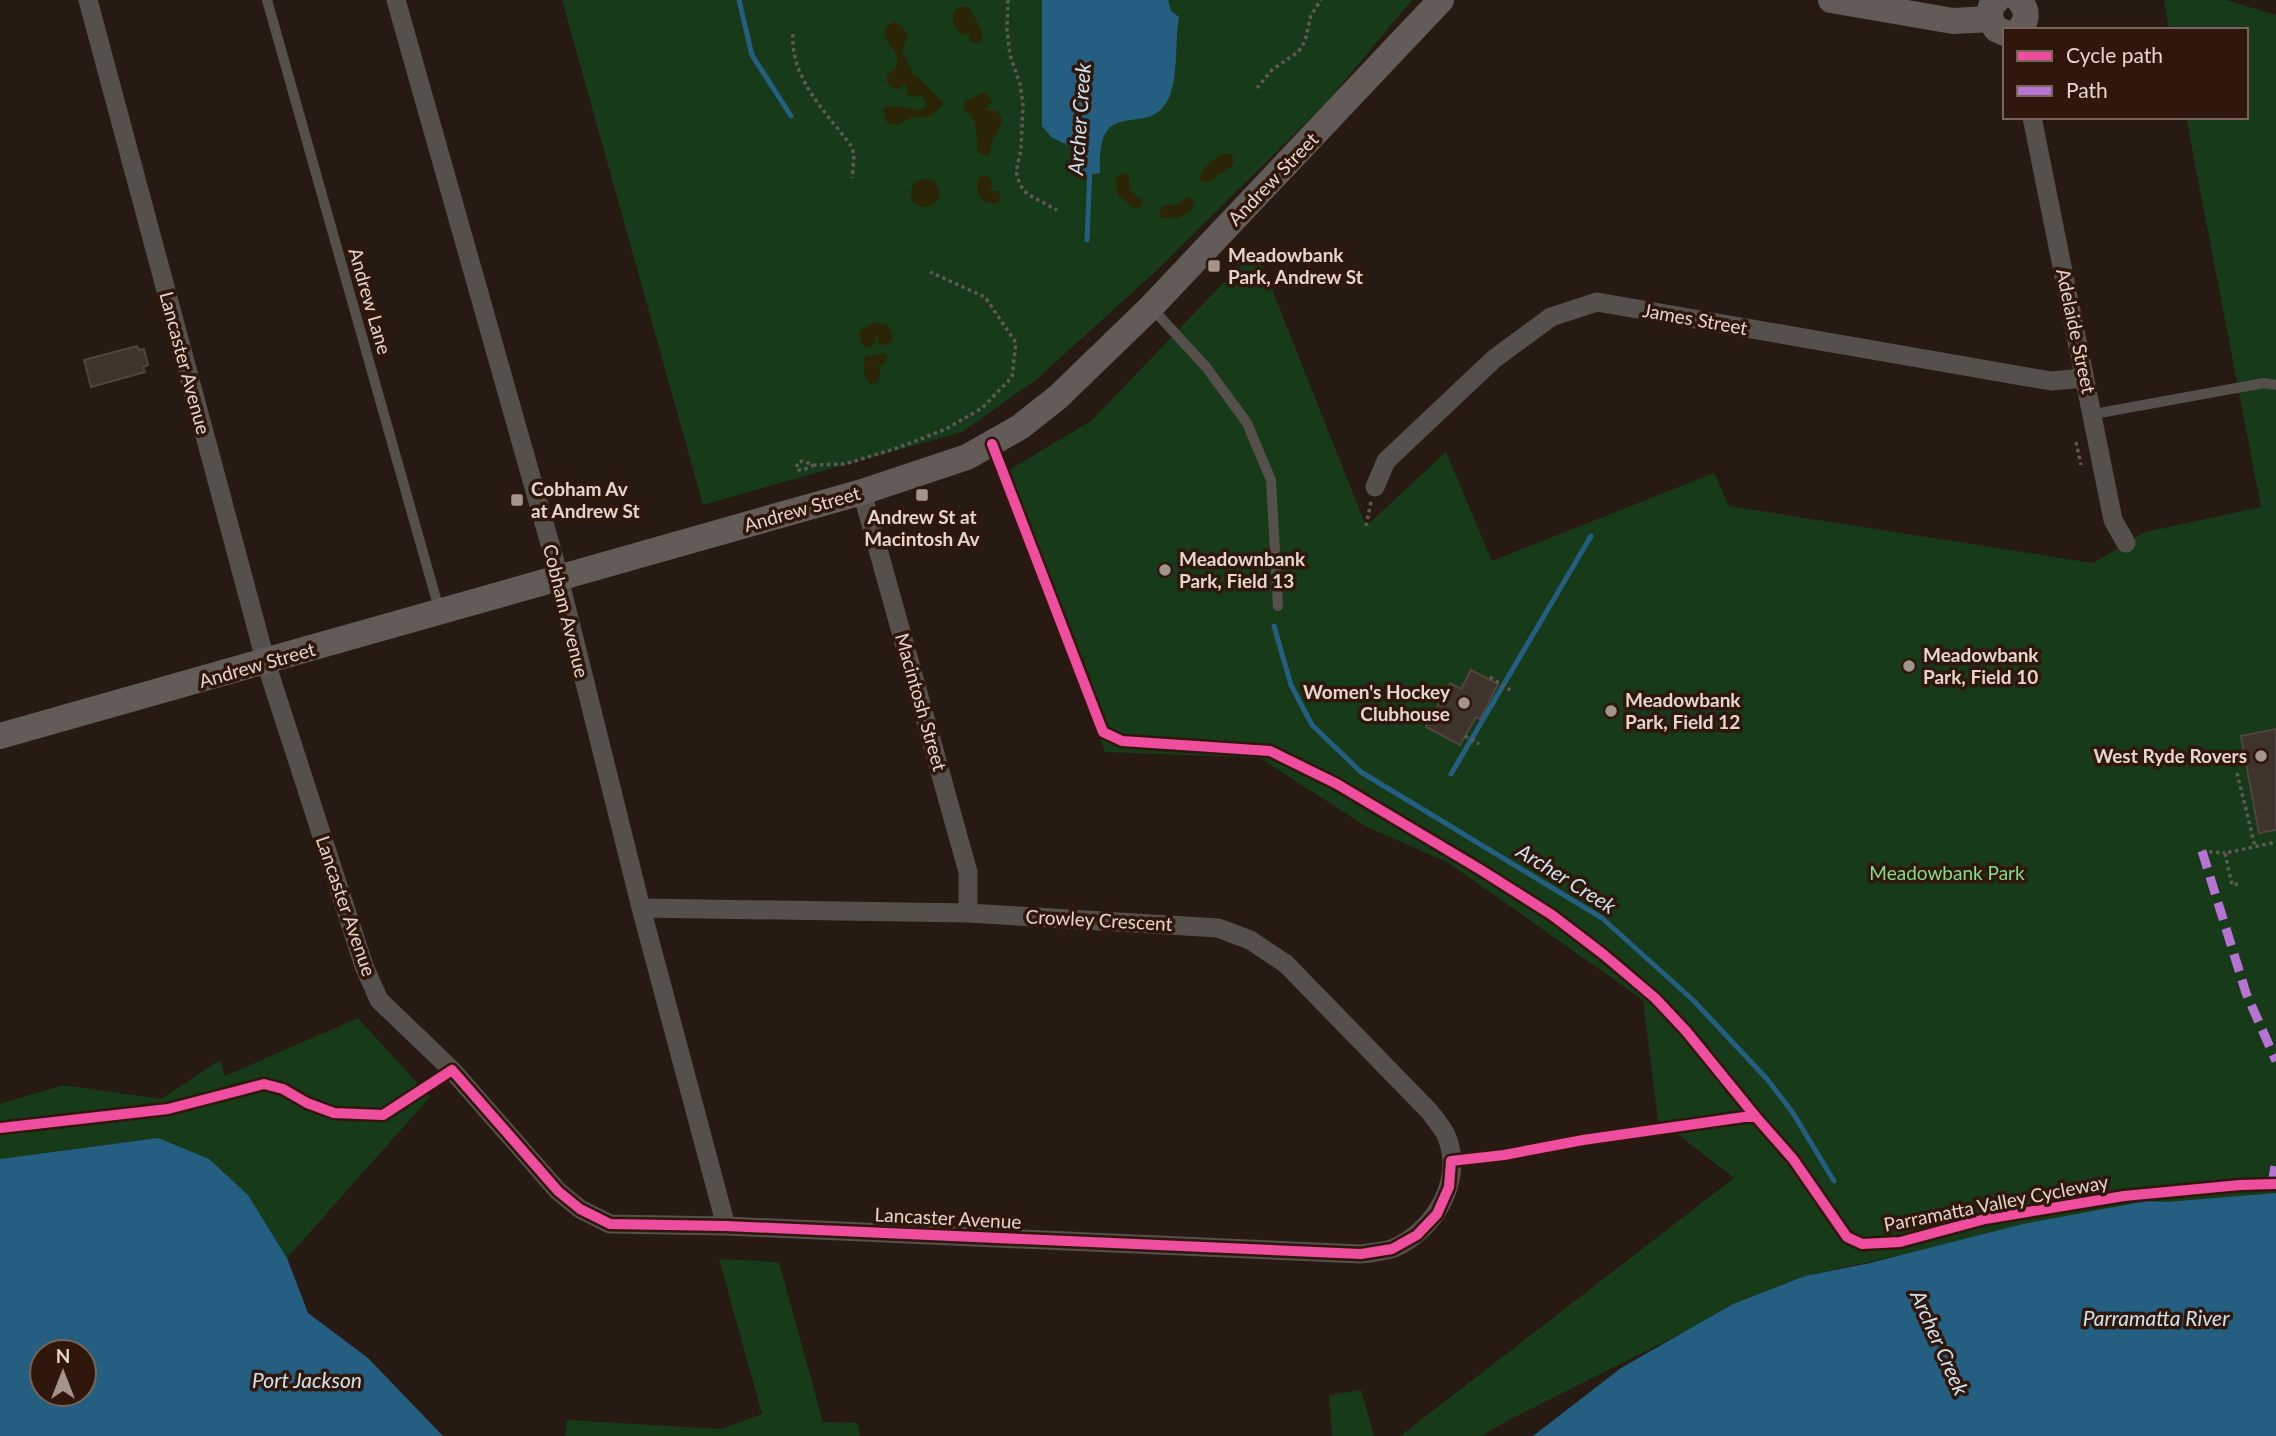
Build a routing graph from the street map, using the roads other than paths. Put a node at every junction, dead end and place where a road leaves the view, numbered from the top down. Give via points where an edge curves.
1 (88, 0) edge
2 (267, 0) edge
3 (396, 0) edge
4 (1441, 0) edge
5 (1831, 0) edge
6 (2020, 0) edge
7 (1997, 17) edge
8 (2020, 28) edge
9 (2032, 119) edge
10 (1151, 307) junction
11 (2084, 378) junction
12 (2276, 385) edge
13 (2094, 414) junction
14 (1375, 487) dead end
15 (862, 492) junction
16 (2126, 543) dead end
17 (558, 578) junction
18 (1278, 606) dead end
19 (440, 612) junction
20 (266, 663) junction
21 (0, 736) edge
22 (641, 908) junction
23 (968, 913) junction
24 (1451, 1161) joint
25 (726, 1226) junction

1 - 20 street, Lancaster Avenue
2 - 19 lane, Andrew Lane
3 - 17 street, Cobham Avenue
4 - 10 main road, Andrew Street
5 - 7 main road via 1954,21
6 - 8 main road via 2027,16
9 - 11 street, Adelaide Street
10 - 15 main road, Andrew Street via 1058,397 1020,427 967,457
10 - 18 lane via 1206,367 1247,423 1270,480
11 - 13 street, Adelaide Street
11 - 14 street, James Street via 2051,381 1597,302 1551,317 1494,359 1386,461
12 - 13 lane via 2264,383
13 - 16 street, Adelaide Street via 2113,520
15 - 17 main road, Andrew Street
15 - 23 street, Macintosh Street via 968,872
17 - 19 main road, Andrew Street
17 - 22 street, Cobham Avenue
19 - 20 main road, Andrew Street
20 - 21 main road, Andrew Street
20 - 25 street, Lancaster Avenue via 379,1000 452,1070 558,1191 580,1209 610,1224
22 - 23 street, Crowley Crescent
22 - 25 street, Cobham Avenue
23 - 24 street, Crowley Crescent via 1218,928 1250,940 1286,964 1430,1112 1446,1135
24 - 25 street, Lancaster Avenue via 1449,1187 1437,1214 1417,1235 1392,1250 1361,1254

